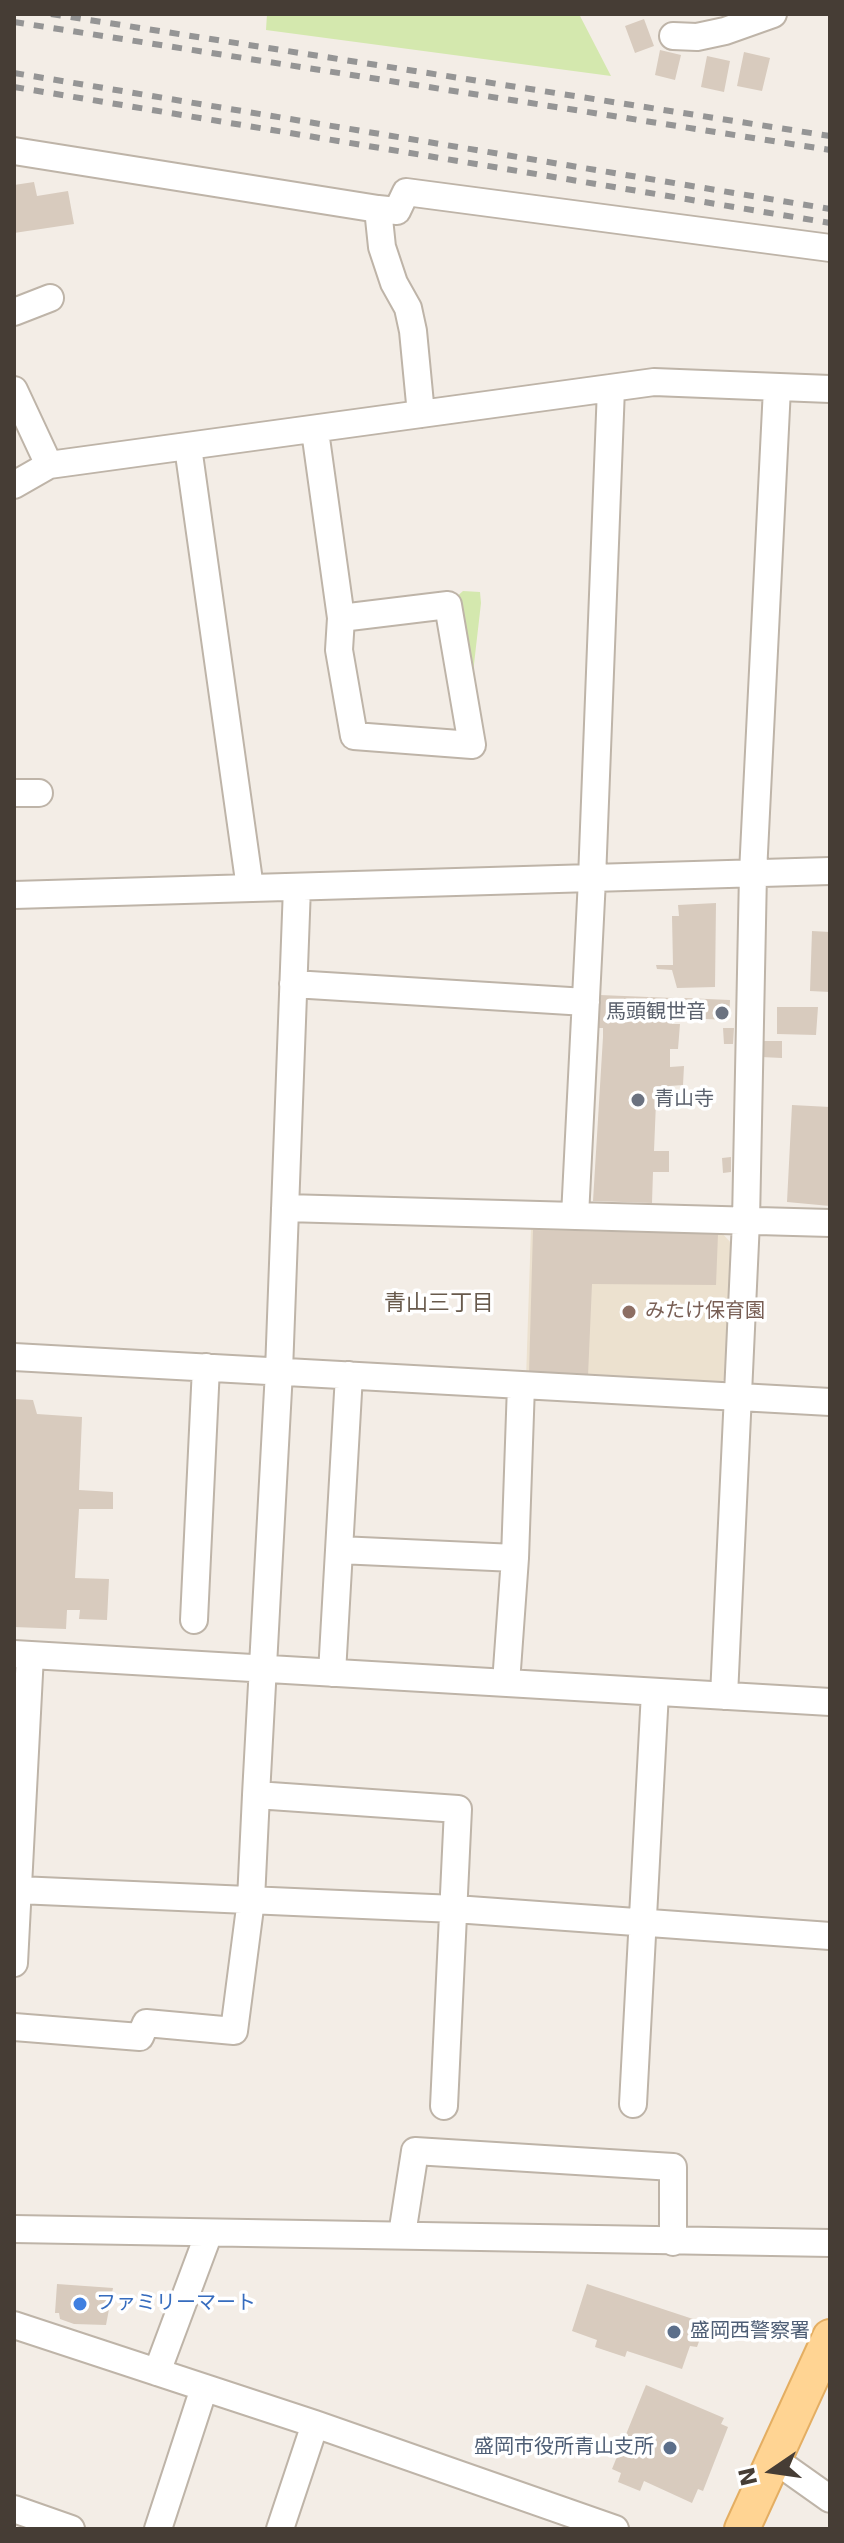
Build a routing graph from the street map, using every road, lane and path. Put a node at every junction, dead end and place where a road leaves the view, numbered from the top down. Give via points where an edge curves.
1 (773, 14) edge
2 (736, 20) edge
3 (673, 36) dead end
4 (14, 151) edge
5 (378, 209) junction
6 (830, 248) edge
7 (50, 298) dead end
8 (14, 312) edge
9 (611, 388) junction
10 (777, 388) junction
11 (830, 389) edge
12 (14, 390) edge
13 (421, 414) junction
14 (315, 431) junction
15 (188, 447) junction
16 (49, 465) junction
17 (14, 485) edge
18 (341, 618) junction
19 (830, 871) edge
20 (753, 873) junction
21 (592, 879) junction
22 (297, 887) junction
23 (250, 888) junction
24 (14, 895) edge
25 (293, 984) junction
26 (586, 1002) junction
27 (285, 1208) junction
28 (575, 1216) junction
29 (746, 1221) junction
30 (830, 1223) edge
31 (14, 1357) edge
32 (206, 1367) junction
33 (279, 1371) junction
34 (349, 1375) junction
35 (521, 1385) junction
36 (738, 1397) junction
37 (830, 1402) edge
38 (339, 1550) junction
39 (515, 1558) junction
40 (194, 1620) dead end
41 (22, 1655) edge
42 (264, 1669) junction
43 (332, 1673) junction
44 (506, 1683) junction
45 (655, 1692) junction
46 (724, 1696) junction
47 (830, 1702) edge
48 (256, 1795) junction
49 (18, 1890) junction
50 (251, 1900) junction
51 (455, 1909) junction
52 (643, 1922) junction
53 (830, 1936) edge
54 (14, 1963) edge
55 (14, 2027) edge
56 (633, 2104) dead end
57 (444, 2106) dead end
58 (403, 2228) dead end
59 (14, 2229) edge
60 (209, 2233) junction
61 (673, 2242) junction
62 (830, 2243) edge
63 (14, 2325) edge
64 (830, 2337) edge
65 (157, 2372) junction
66 (824, 2372) edge
67 (204, 2388) junction
68 (315, 2424) junction
69 (775, 2460) junction
70 (830, 2499) edge
71 (20, 2517) edge
72 (71, 2529) edge
73 (158, 2529) edge
74 (280, 2529) edge
75 (615, 2529) edge
76 (742, 2529) edge

1 - 2 street
2 - 3 street via 697,37
4 - 5 street
5 - 6 street via 397,211 406,192
5 - 13 street via 382,247 413,331
7 - 8 street
9 - 10 street via 654,382
9 - 13 street
9 - 21 street
10 - 11 street
10 - 20 street
12 - 16 street
13 - 14 street
14 - 15 street
14 - 18 street
15 - 16 street
15 - 23 street
16 - 17 street
18 - 18 street via 448,605 472,745 354,736 339,650
19 - 20 street
20 - 21 street
20 - 29 street
21 - 22 street
21 - 26 street
22 - 23 street
22 - 25 street
23 - 24 street
25 - 26 street
25 - 27 street
26 - 28 street
27 - 28 street
27 - 33 street
28 - 29 street
29 - 30 street
29 - 36 street
31 - 32 street
32 - 33 street
32 - 40 street
33 - 34 street
33 - 42 street
34 - 35 street
34 - 38 street
35 - 36 street
35 - 39 street
36 - 37 street
36 - 46 street
38 - 39 street
38 - 43 street
39 - 44 street
41 - 42 street
41 - 49 street
42 - 43 street
42 - 48 street
43 - 44 street
44 - 45 street
45 - 46 street
45 - 52 street
46 - 47 street
48 - 50 street
48 - 51 street via 458,1809
49 - 50 street
49 - 54 street
50 - 51 street
50 - 55 street via 234,2031 146,2023 140,2037
51 - 52 street
51 - 57 street
52 - 53 street
52 - 56 street
58 - 61 street via 415,2151 673,2167
59 - 60 street
60 - 61 street
60 - 65 street
61 - 62 street
63 - 65 street
64 - 66 main road
65 - 67 street
66 - 69 main road
67 - 68 street
67 - 73 street
68 - 74 street
68 - 75 street
69 - 70 street
69 - 76 main road
71 - 72 street

